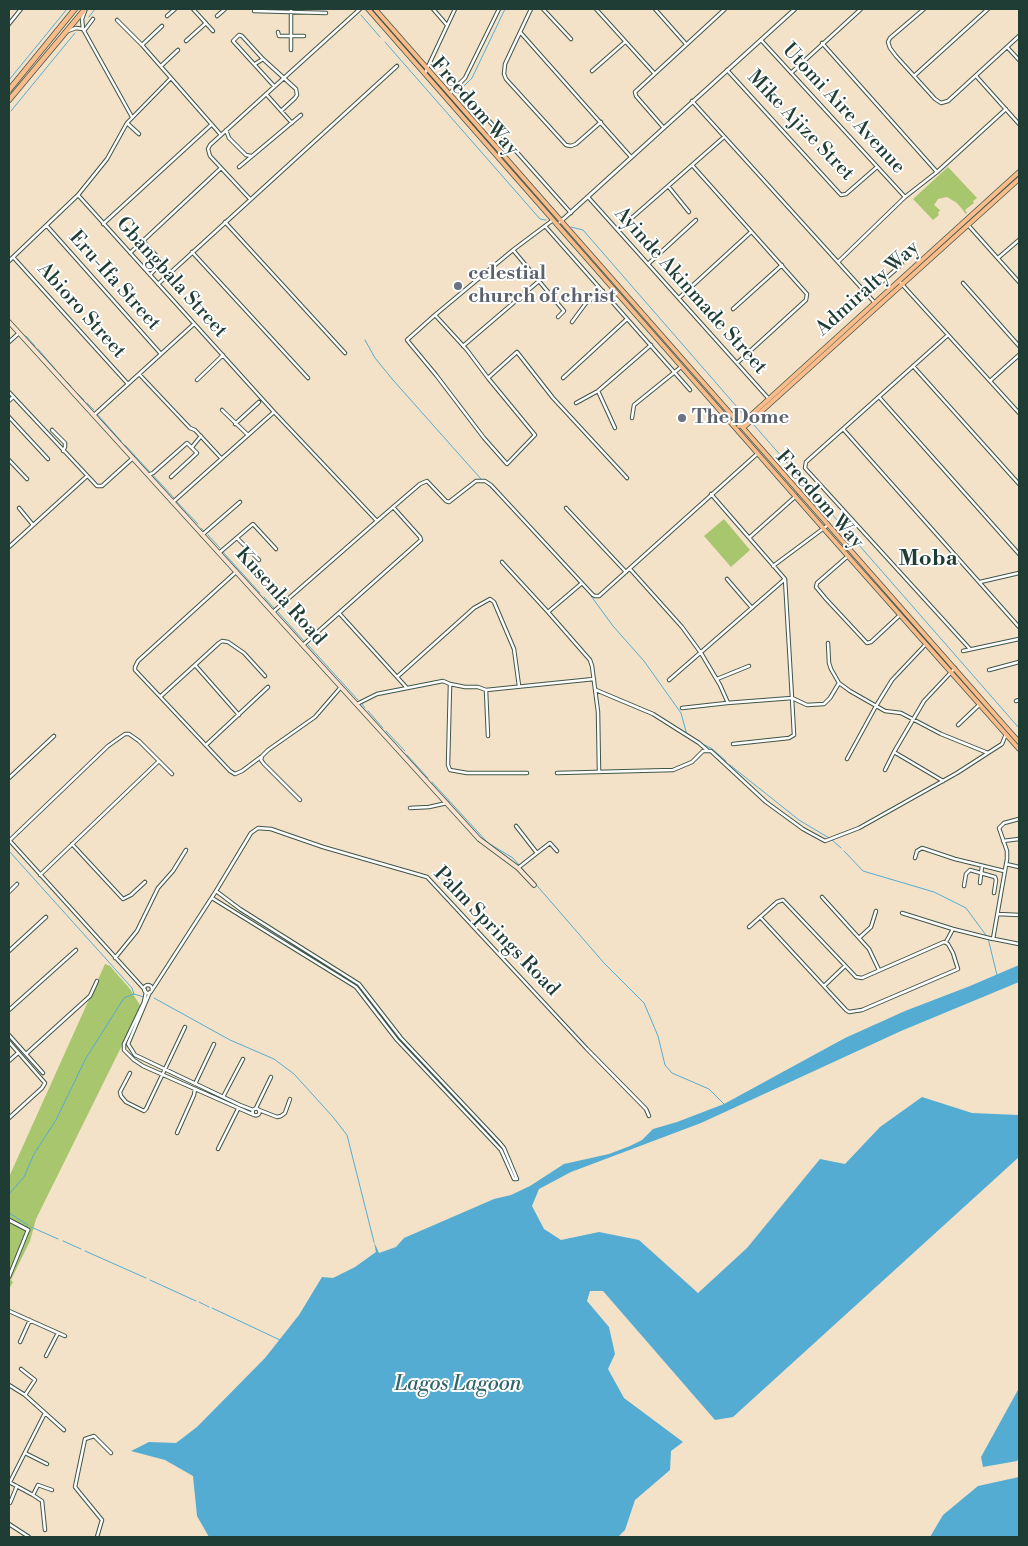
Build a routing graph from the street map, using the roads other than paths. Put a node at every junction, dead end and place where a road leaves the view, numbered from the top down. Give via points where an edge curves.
1 (21, 9) edge
2 (75, 9) edge
3 (86, 9) edge
4 (175, 9) edge
5 (193, 9) edge
6 (223, 9) edge
7 (360, 9) edge
8 (368, 9) edge
9 (375, 9) edge
10 (433, 9) edge
11 (455, 9) edge
12 (499, 9) edge
13 (531, 9) edge
14 (543, 9) edge
15 (596, 9) edge
16 (660, 9) edge
17 (725, 9) edge
18 (795, 9) edge
19 (861, 9) edge
20 (924, 9) edge
21 (988, 9) edge
22 (291, 10) edge
23 (656, 10) edge
24 (254, 11) dead end
25 (326, 13) dead end
26 (167, 16) dead end
27 (217, 16) dead end
28 (93, 19) dead end
29 (117, 20) dead end
30 (206, 23) junction
31 (9, 24) edge
32 (448, 25) junction
33 (162, 26) dead end
34 (84, 30) junction
35 (214, 31) dead end
36 (278, 32) dead end
37 (520, 32) junction
38 (64, 35) junction
39 (292, 36) junction
40 (304, 36) dead end
41 (1019, 36) edge
42 (571, 39) dead end
43 (761, 40) junction
44 (186, 41) dead end
45 (625, 42) junction
46 (822, 43) junction
47 (686, 44) junction
48 (142, 45) junction
49 (1008, 47) junction
50 (178, 50) dead end
51 (292, 50) dead end
52 (263, 59) junction
53 (1019, 60) edge
54 (255, 64) junction
55 (161, 66) junction
56 (397, 66) dead end
57 (427, 68) junction
58 (727, 70) junction
59 (592, 71) dead end
60 (425, 73) junction
61 (654, 73) junction
62 (791, 73) junction
63 (914, 76) junction
64 (976, 76) junction
65 (171, 78) junction
66 (282, 78) junction
67 (274, 86) junction
68 (458, 86) junction
69 (9, 89) edge
70 (266, 94) junction
71 (449, 94) junction
72 (9, 100) edge
73 (692, 101) junction
74 (1006, 109) junction
75 (281, 111) junction
76 (301, 114) dead end
77 (132, 117) junction
78 (601, 122) junction
79 (126, 123) junction
80 (292, 123) junction
81 (1019, 124) edge
82 (212, 125) junction
83 (663, 127) junction
84 (226, 130) junction
85 (139, 134) dead end
86 (221, 135) junction
87 (724, 137) junction
88 (251, 156) junction
89 (631, 157) junction
90 (692, 165) junction
91 (239, 167) dead end
92 (221, 168) junction
93 (877, 168) junction
94 (937, 172) junction
95 (1019, 172) edge
96 (1019, 179) edge
97 (668, 186) junction
98 (78, 196) junction
99 (588, 197) junction
100 (905, 197) junction
101 (250, 199) junction
102 (689, 212) dead end
103 (571, 213) junction
104 (553, 220) junction
105 (696, 220) dead end
106 (562, 221) junction
107 (225, 222) junction
108 (104, 224) junction
109 (557, 225) junction
110 (968, 225) junction
111 (47, 226) junction
112 (545, 226) junction
113 (618, 231) junction
114 (752, 232) junction
115 (1019, 240) edge
116 (143, 241) junction
117 (513, 250) junction
118 (192, 252) junction
119 (130, 253) junction
120 (13, 257) junction
121 (998, 258) junction
122 (9, 261) edge
123 (838, 262) junction
124 (648, 264) junction
125 (902, 264) dead end
126 (782, 265) junction
127 (150, 275) junction
128 (539, 281) junction
129 (901, 282) junction
130 (1019, 282) edge
131 (963, 283) dead end
132 (158, 284) junction
133 (602, 291) junction
134 (867, 295) junction
135 (679, 298) junction
136 (875, 303) junction
137 (733, 309) dead end
138 (436, 315) junction
139 (558, 317) dead end
140 (627, 319) junction
141 (9, 322) edge
142 (572, 322) dead end
143 (194, 324) junction
144 (18, 333) junction
145 (948, 335) junction
146 (9, 342) edge
147 (651, 345) junction
148 (463, 346) junction
149 (1019, 346) edge
150 (345, 353) dead end
151 (162, 354) junction
152 (223, 355) junction
153 (1019, 355) edge
154 (737, 363) junction
155 (682, 366) junction
156 (913, 366) junction
157 (674, 372) junction
158 (139, 374) junction
159 (308, 378) dead end
160 (488, 378) junction
161 (563, 378) dead end
162 (197, 380) dead end
163 (990, 381) junction
164 (128, 384) junction
165 (690, 390) dead end
166 (598, 391) junction
167 (9, 392) edge
168 (13, 397) junction
169 (879, 397) junction
170 (9, 401) edge
171 (770, 401) junction
172 (259, 402) dead end
173 (576, 402) dead end
174 (222, 410) dead end
175 (274, 412) junction
176 (1019, 413) edge
177 (94, 415) junction
178 (9, 417) edge
179 (632, 418) dead end
180 (235, 424) junction
181 (742, 426) junction
182 (615, 428) dead end
183 (52, 430) dead end
184 (738, 430) junction
185 (843, 430) junction
186 (248, 435) junction
187 (201, 436) junction
188 (192, 447) junction
189 (62, 451) junction
190 (758, 453) junction
191 (132, 458) junction
192 (221, 458) junction
193 (48, 459) dead end
194 (9, 460) edge
195 (148, 475) junction
196 (86, 477) junction
197 (171, 477) dead end
198 (627, 478) dead end
199 (27, 479) dead end
200 (1019, 484) edge
201 (711, 494) junction
202 (796, 496) junction
203 (173, 502) junction
204 (240, 502) dead end
205 (393, 507) junction
206 (19, 508) dead end
207 (566, 508) dead end
208 (377, 520) junction
209 (33, 524) junction
210 (828, 525) junction
211 (823, 528) junction
212 (202, 535) junction
213 (749, 537) junction
214 (237, 538) junction
215 (9, 547) edge
216 (276, 549) dead end
217 (219, 553) junction
218 (853, 553) junction
219 (1019, 554) edge
220 (848, 556) junction
221 (259, 560) dead end
222 (502, 562) dead end
223 (773, 566) junction
224 (630, 568) junction
225 (236, 572) junction
226 (626, 572) junction
227 (1019, 573) edge
228 (728, 579) dead end
229 (785, 579) junction
230 (980, 582) junction
231 (582, 583) junction
232 (752, 608) junction
233 (273, 612) junction
234 (548, 612) junction
235 (339, 613) junction
236 (900, 615) junction
237 (1019, 627) edge
238 (1019, 639) edge
239 (828, 643) dead end
240 (926, 644) junction
241 (303, 645) junction
242 (970, 650) junction
243 (963, 651) dead end
244 (701, 653) junction
245 (1019, 662) edge
246 (195, 666) junction
247 (749, 666) dead end
248 (955, 668) junction
249 (989, 670) dead end
250 (951, 672) junction
251 (265, 676) dead end
252 (397, 677) junction
253 (594, 679) junction
254 (717, 679) junction
255 (669, 680) dead end
256 (840, 683) junction
257 (450, 684) junction
258 (520, 686) junction
259 (268, 687) dead end
260 (341, 687) junction
261 (407, 688) junction
262 (486, 690) junction
263 (596, 690) junction
264 (161, 696) junction
265 (792, 698) junction
266 (728, 702) junction
267 (357, 704) junction
268 (979, 704) junction
269 (876, 706) junction
270 (682, 708) dead end
271 (239, 714) junction
272 (914, 719) junction
273 (958, 725) dead end
274 (1006, 734) junction
275 (54, 736) dead end
276 (488, 736) dead end
277 (1019, 742) edge
278 (733, 744) dead end
279 (206, 745) junction
280 (1019, 749) edge
281 (707, 750) junction
282 (894, 752) junction
283 (988, 753) junction
284 (262, 756) junction
285 (847, 759) dead end
286 (159, 761) junction
287 (884, 770) dead end
288 (599, 771) junction
289 (527, 773) dead end
290 (557, 773) dead end
291 (172, 774) dead end
292 (9, 778) edge
293 (943, 781) junction
294 (300, 800) dead end
295 (447, 803) junction
296 (410, 808) dead end
297 (1019, 819) edge
298 (516, 826) dead end
299 (1019, 839) edge
300 (9, 841) edge
301 (1003, 841) junction
302 (72, 844) junction
303 (186, 850) dead end
304 (557, 851) dead end
305 (537, 853) junction
306 (915, 858) dead end
307 (1006, 864) junction
308 (982, 866) junction
309 (520, 867) junction
310 (1019, 867) edge
311 (1004, 871) junction
312 (981, 874) junction
313 (40, 875) junction
314 (145, 882) dead end
315 (980, 883) dead end
316 (17, 884) dead end
317 (534, 885) dead end
318 (964, 886) dead end
319 (216, 891) junction
320 (9, 892) edge
321 (994, 893) dead end
322 (822, 897) dead end
323 (212, 898) junction
324 (229, 900) junction
325 (225, 907) junction
326 (876, 911) dead end
327 (902, 913) dead end
328 (998, 914) junction
329 (1019, 914) edge
330 (46, 917) dead end
331 (760, 917) junction
332 (749, 927) dead end
333 (953, 929) junction
334 (859, 938) junction
335 (993, 939) junction
336 (946, 942) junction
337 (1019, 944) edge
338 (9, 950) edge
339 (76, 950) dead end
340 (115, 958) junction
341 (845, 966) junction
342 (879, 970) junction
343 (97, 981) dead end
344 (157, 984) junction
345 (141, 985) junction
346 (148, 985) junction
347 (824, 986) junction
348 (148, 991) junction
349 (9, 1010) edge
350 (185, 1027) dead end
351 (9, 1035) edge
352 (9, 1042) edge
353 (214, 1044) dead end
354 (18, 1053) junction
355 (26, 1054) junction
356 (243, 1059) dead end
357 (9, 1061) edge
358 (165, 1070) junction
359 (43, 1073) dead end
360 (130, 1073) dead end
361 (163, 1074) junction
362 (271, 1077) dead end
363 (195, 1084) junction
364 (195, 1089) junction
365 (223, 1096) junction
366 (290, 1099) dead end
367 (238, 1109) junction
368 (256, 1109) junction
369 (264, 1111) junction
370 (256, 1114) junction
371 (649, 1116) dead end
372 (9, 1118) edge
373 (177, 1133) dead end
374 (218, 1149) dead end
375 (9, 1220) edge
376 (28, 1230) joint
377 (9, 1277) edge
378 (9, 1311) edge
379 (30, 1320) junction
380 (58, 1333) junction
381 (65, 1336) dead end
382 (20, 1342) dead end
383 (46, 1356) dead end
384 (21, 1369) dead end
385 (9, 1385) edge
386 (24, 1395) junction
387 (45, 1413) junction
388 (64, 1430) dead end
389 (25, 1452) junction
390 (111, 1453) dead end
391 (47, 1464) dead end
392 (9, 1482) edge
393 (17, 1486) junction
394 (52, 1490) dead end
395 (33, 1495) junction
396 (10, 1504) dead end
397 (9, 1524) edge
398 (45, 1530) dead end
399 (29, 1537) edge
400 (97, 1537) edge

1 - 31 street
2 - 69 highway
3 - 34 street via 82,19
3 - 38 highway
4 - 26 street
5 - 30 street
6 - 27 street
7 - 66 street
8 - 60 main road, Freedom Way
9 - 57 main road, Freedom Way
10 - 32 street
11 - 32 street
12 - 68 street via 466,78
13 - 37 street
14 - 42 street
15 - 45 street
16 - 23 street
17 - 47 street
18 - 43 street
19 - 46 street
20 - 63 street via 888,42
21 - 63 street
22 - 24 street
22 - 25 street
22 - 39 street
23 - 47 street
28 - 34 street
29 - 48 street
30 - 35 street
30 - 44 street
32 - 57 street
33 - 48 street
34 - 38 street via 73,29
34 - 77 street
36 - 39 street via 279,36
37 - 78 street
37 - 78 street via 504,68 506,78 521,96 566,145 576,144
38 - 72 highway
39 - 40 street
39 - 51 street
41 - 49 street
43 - 58 street
43 - 62 street, Utomi Aire Avenue
45 - 59 street
45 - 61 street
46 - 62 street
46 - 94 street
47 - 61 street
48 - 55 street
49 - 53 street
49 - 64 street
50 - 55 street
52 - 54 street
52 - 54 street via 239,35 233,40
52 - 66 street
54 - 67 street
55 - 65 street
56 - 101 street
57 - 60 street
57 - 71 main road, Freedom Way
58 - 73 street
58 - 93 street, Mike Ajize Stret via 840,195 846,194
60 - 104 main road, Freedom Way
61 - 83 street via 634,94
62 - 93 street, Utomi Aire Avenue
63 - 64 street via 941,103
64 - 74 street
65 - 77 street
65 - 82 street
66 - 67 street
66 - 75 street via 297,92
67 - 70 street
68 - 71 street
68 - 103 street
70 - 75 street
70 - 84 street
71 - 106 main road, Freedom Way
73 - 83 street
73 - 87 street
74 - 81 street
74 - 94 street
75 - 80 street
76 - 80 street
77 - 79 street
78 - 89 street
79 - 85 street
79 - 98 street via 107,158
80 - 88 street
82 - 86 street
82 - 108 street
83 - 89 street
84 - 86 street
84 - 88 street via 229,138
86 - 92 street via 208,149
87 - 90 street
87 - 123 street
88 - 91 street
89 - 99 street
90 - 97 street
90 - 114 street
92 - 101 street
92 - 116 street
93 - 100 street, Utomi Aire Avenue
94 - 100 street
95 - 129 main road, Admiralty Way
96 - 110 main road, Admiralty Way
97 - 102 street
97 - 113 street
98 - 108 street, Gbangbala Street
98 - 111 street
99 - 103 street
99 - 113 street, Ayinde Akinmade Street
100 - 123 street
101 - 107 street
103 - 106 street
104 - 109 main road, Freedom Way
104 - 112 street
105 - 124 street
106 - 109 street
106 - 181 main road, Freedom Way
107 - 118 street
107 - 150 street
108 - 119 street, Gbangbala Street
109 - 155 main road, Freedom Way
110 - 121 street
110 - 129 main road, Admiralty Way
111 - 120 street
111 - 151 street, Eru-Ifa Street
112 - 117 street
112 - 133 street
113 - 124 street, Ayinde Akinmade Street
114 - 126 street
114 - 135 street
115 - 121 street
116 - 119 street
116 - 127 street via 162,262
117 - 128 street
117 - 138 street
118 - 132 street
118 - 159 street
119 - 127 street, Gbangbala Street
120 - 122 street
120 - 164 street, Abioro Street
121 - 130 street
123 - 134 street
124 - 135 street, Ayinde Akinmade Street
125 - 134 street
126 - 137 street
126 - 154 street via 806,292 807,298
127 - 132 street, Gbangbala Street
128 - 139 street via 564,311
128 - 148 street
129 - 136 main road, Admiralty Way
129 - 145 street
129 - 171 main road, Admiralty Way
131 - 149 street
132 - 143 street, Gbangbala Street
133 - 140 street
133 - 142 street via 586,303
134 - 136 street
135 - 154 street, Ayinde Akinmade Street
136 - 171 main road, Admiralty Way
138 - 148 street
138 - 160 street via 407,340 507,464 535,435
140 - 147 street
140 - 161 street
141 - 144 main road, Kusenla Road
143 - 151 street
143 - 152 street, Gbangbala Street
144 - 146 street
144 - 177 main road, Kusenla Road
145 - 156 street
145 - 163 street
147 - 157 street
147 - 166 street
148 - 160 street
151 - 158 street
152 - 162 street
152 - 175 street, Gbangbala Street
153 - 163 street
154 - 171 street, Ayinde Akinmade Street
155 - 157 street
155 - 184 main road, Freedom Way
156 - 169 street
156 - 200 street
157 - 165 street
157 - 179 street via 634,405
158 - 164 street
158 - 187 street
160 - 198 street via 517,352 553,398
163 - 176 street
164 - 177 street
166 - 173 street
166 - 182 street
167 - 168 street
168 - 170 street
168 - 189 street
169 - 185 street
169 - 219 street
171 - 181 main road, Admiralty Way
172 - 180 street
174 - 180 street
175 - 186 street
175 - 208 street, Gbangbala Street
177 - 191 main road, Kusenla Road
178 - 193 street
180 - 186 street
181 - 184 main road, Admiralty Way
181 - 210 main road, Freedom Way
183 - 189 street via 65,443
184 - 190 main road, Freedom Way
185 - 230 street
185 - 242 street via 805,465 807,471
186 - 192 street
187 - 188 street
187 - 192 street
188 - 195 street via 187,443
188 - 197 street via 197,453
189 - 196 street
190 - 201 street
190 - 202 main road, Freedom Way
191 - 195 main road, Kusenla Road
191 - 196 street via 99,487
192 - 203 street
194 - 199 street
195 - 203 main road, Kusenla Road
196 - 209 street
201 - 213 street
201 - 224 street
202 - 211 main road, Freedom Way
202 - 213 street
203 - 212 main road, Kusenla Road
204 - 212 street
205 - 208 street
205 - 231 street via 423,482 429,482 449,502 476,481 485,481
205 - 235 street via 420,540
206 - 209 street
207 - 226 street
208 - 233 street
209 - 215 street
210 - 211 street
210 - 218 main road, Freedom Way
211 - 220 main road, Freedom Way
211 - 223 street
212 - 217 main road, Kusenla Road
213 - 223 street
214 - 216 street via 253,524
214 - 217 street
214 - 221 street
217 - 225 main road, Kusenla Road
218 - 220 street
218 - 248 main road, Freedom Way
220 - 236 main road, Freedom Way
220 - 236 street via 817,583 816,587 826,599 866,644
222 - 234 street
223 - 229 street
224 - 226 street
224 - 244 street
225 - 233 main road, Kusenla Road
225 - 264 street via 136,663 135,670
226 - 231 street via 599,596
227 - 230 street
228 - 232 street
229 - 232 street
229 - 265 street
230 - 237 street
231 - 234 street
232 - 244 street
233 - 241 main road, Kusenla Road
234 - 253 street via 590,660
235 - 241 street
235 - 252 street
236 - 240 main road, Freedom Way
238 - 242 street
239 - 256 street via 829,663
240 - 250 main road, Freedom Way
240 - 269 street via 892,680
241 - 260 main road, Kusenla Road
242 - 243 street
244 - 254 street
244 - 255 street
245 - 249 street
246 - 251 street via 222,641 244,653
246 - 264 street
246 - 271 street
247 - 254 street
248 - 250 street
248 - 277 main road, Freedom Way
250 - 268 main road, Freedom Way
250 - 272 street via 924,700
252 - 258 street via 474,608 490,599 514,649
252 - 261 street
253 - 258 street
253 - 263 street
254 - 266 street
256 - 265 street via 824,704 807,705
256 - 269 street
257 - 261 street via 443,681
257 - 262 street
257 - 289 street via 450,770
258 - 262 street
259 - 271 street
260 - 267 main road, Kusenla Road
260 - 284 street via 315,717
261 - 267 street via 378,694
262 - 276 street
263 - 281 street via 654,714
263 - 288 street
264 - 279 street
265 - 266 street
265 - 278 street via 794,735
266 - 270 street
267 - 295 main road, Kusenla Road
268 - 273 street
268 - 274 main road, Freedom Way
269 - 272 street
269 - 285 street
271 - 279 street
272 - 282 street
272 - 283 street
274 - 280 main road, Freedom Way
274 - 283 street via 1002,744
275 - 292 street
279 - 284 street via 235,774
281 - 288 street via 692,762 673,770
281 - 293 street via 766,802 802,829 825,841 859,828
282 - 287 street
282 - 293 street
283 - 293 street
284 - 294 street via 264,764
286 - 291 street
286 - 300 street via 134,737 129,734 121,736
286 - 302 street
288 - 290 street
295 - 296 street via 429,808
295 - 309 main road, Kusenla Road via 486,846
297 - 301 street via 999,826
298 - 305 street
299 - 301 street
300 - 313 street
301 - 307 street
302 - 313 street
302 - 314 street via 123,899
303 - 340 street via 158,888 137,931
304 - 305 street via 550,843
305 - 309 street
306 - 308 street via 922,848
307 - 310 street
307 - 311 street
308 - 311 street
308 - 312 street
309 - 317 main road, Kusenla Road
311 - 328 street
312 - 315 street
312 - 318 street via 967,871
312 - 321 street via 996,878
313 - 340 street
316 - 320 street
319 - 323 street, Palm Springs Road
319 - 324 street
319 - 371 street, Palm Springs Road via 251,833 258,828 423,874
322 - 334 street
323 - 325 street
323 - 344 street, Palm Springs Road
324 - 325 street
324 - 325 street via 359,984 401,1038 500,1142 517,1179 514,1179 501,1150 397,1040 356,987
326 - 334 street via 871,926
327 - 333 street
328 - 329 street
328 - 335 street
330 - 338 street
331 - 332 street
331 - 341 street via 780,900 786,901
331 - 347 street
333 - 335 street
333 - 336 street
334 - 342 street via 871,952
335 - 337 street
336 - 342 street
336 - 347 street via 957,970 862,1010 846,1010
339 - 349 street
340 - 345 street
341 - 342 street via 859,978
341 - 347 street
343 - 355 street via 90,996
344 - 346 street
344 - 348 street, Palm Springs Road
345 - 346 street
345 - 348 street
346 - 348 street
346 - 348 street
348 - 358 street via 128,1044 135,1055
348 - 361 street via 124,1050 143,1066
350 - 358 street
351 - 355 street
352 - 354 street
353 - 363 street
354 - 357 street
354 - 372 street via 44,1085
355 - 359 street
356 - 365 street
358 - 361 street
358 - 363 street
360 - 361 street via 120,1096 144,1111
361 - 364 street
362 - 368 street
363 - 365 street
364 - 367 street
364 - 373 street
365 - 368 street
366 - 369 street via 281,1116
367 - 370 street
367 - 374 street
368 - 369 street
368 - 370 street
368 - 370 street via 253,1112
369 - 370 street
375 - 376 street
376 - 377 street
378 - 379 street
379 - 380 street
379 - 382 street
380 - 381 street
380 - 383 street
384 - 386 street via 35,1380
385 - 386 street
386 - 387 street
387 - 388 street
387 - 389 street
389 - 391 street
389 - 392 street
390 - 400 street via 94,1436 85,1439 75,1487 102,1520
392 - 393 street
393 - 395 street
393 - 396 street
394 - 395 street via 38,1485
395 - 398 street via 42,1501
397 - 399 street

